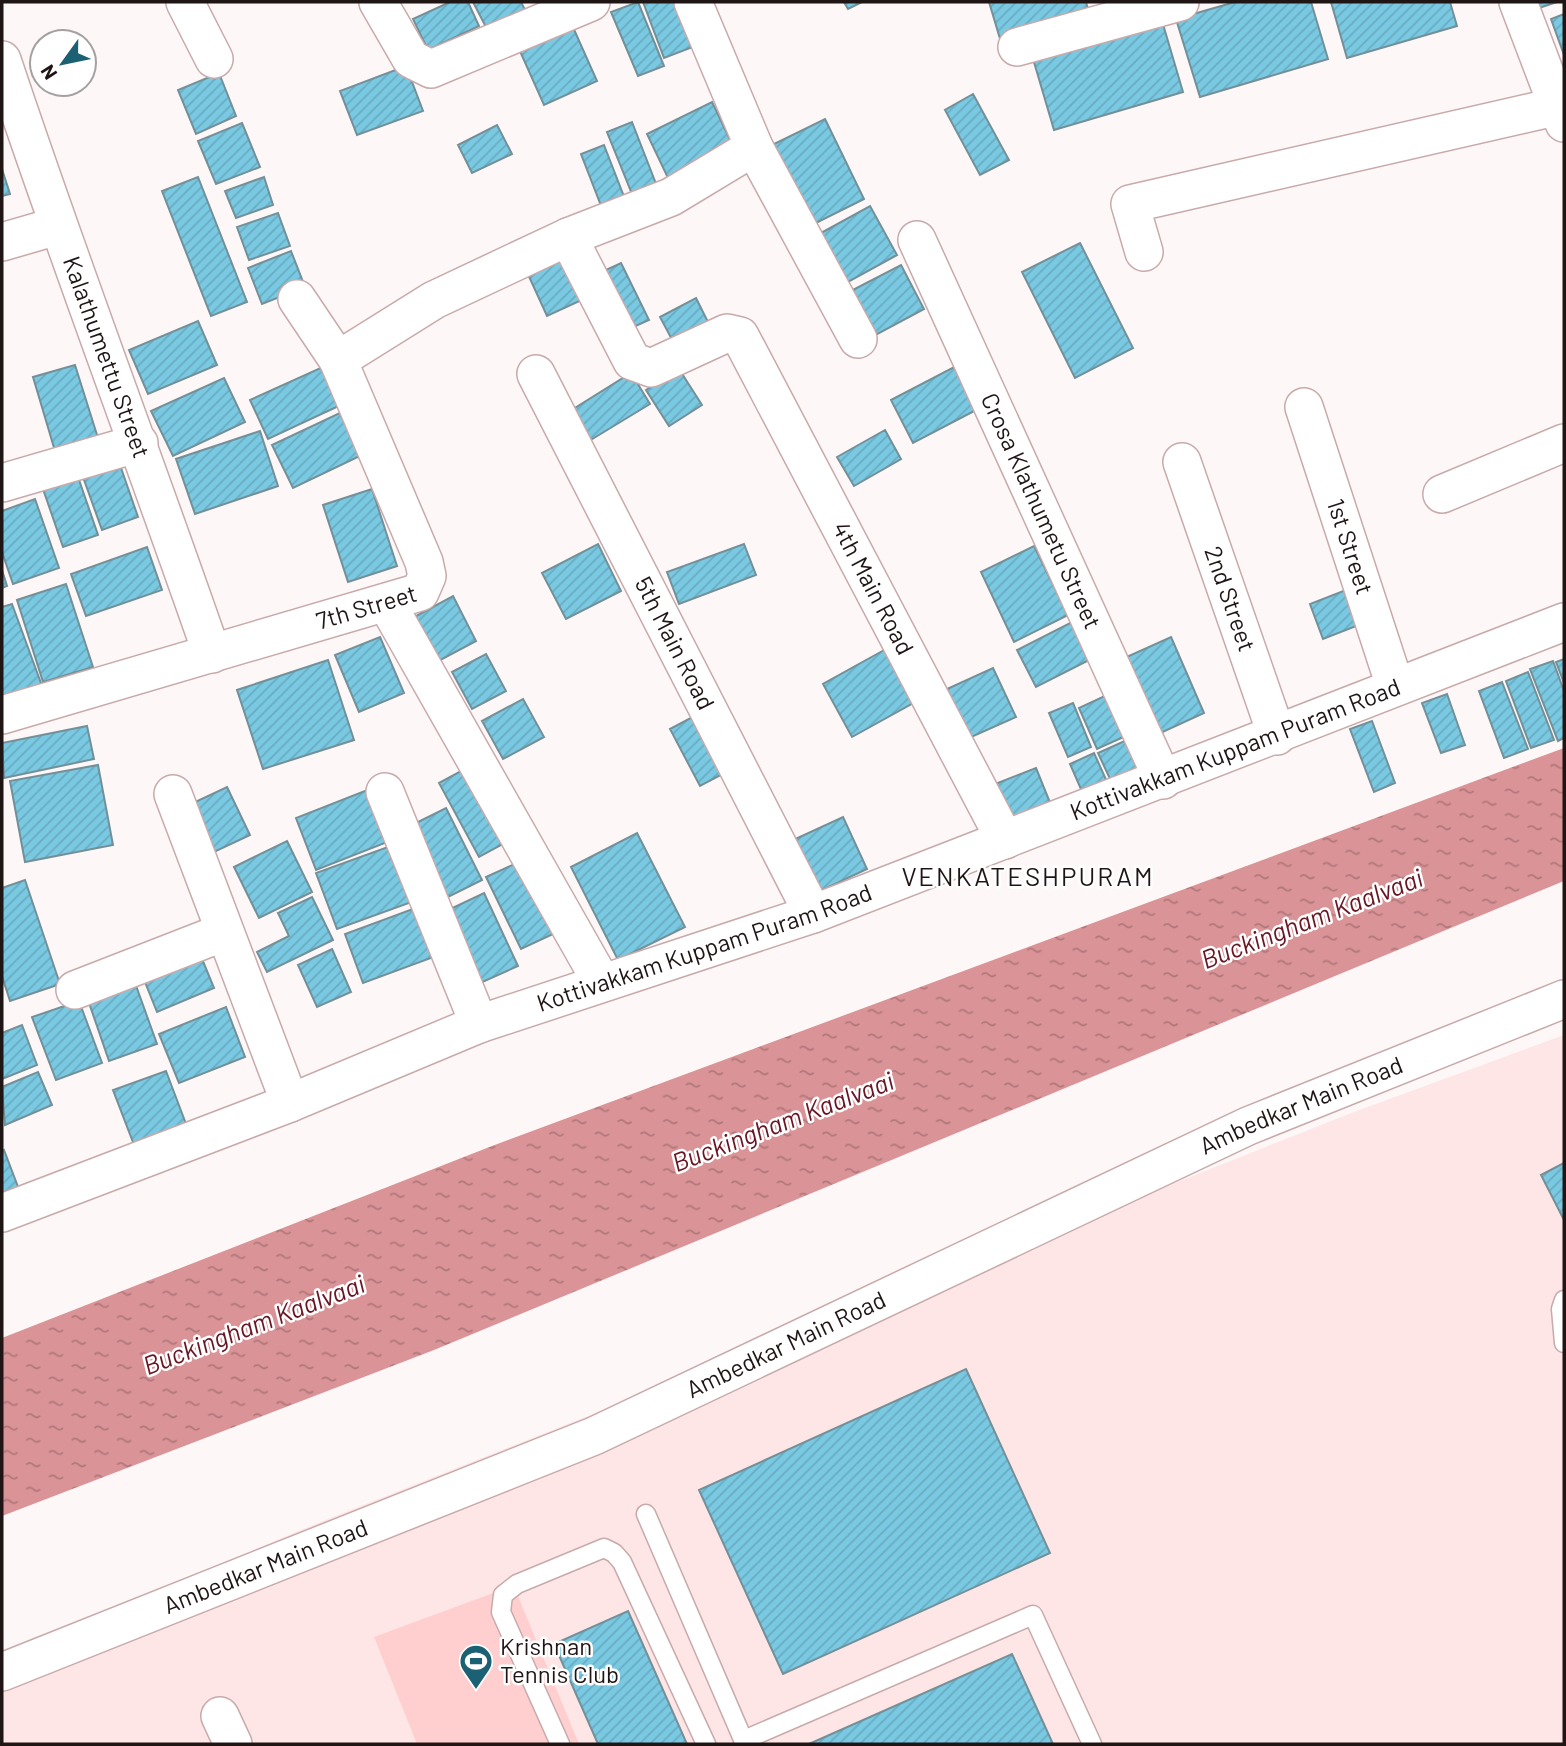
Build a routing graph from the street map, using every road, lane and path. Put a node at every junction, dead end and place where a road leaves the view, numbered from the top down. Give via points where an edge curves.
1 (186, 2) edge
2 (379, 2) edge
3 (592, 2) edge
4 (694, 2) edge
5 (1180, 2) edge
6 (1518, 2) edge
7 (1017, 47) dead end
8 (214, 59) dead end
9 (2, 60) edge
10 (1562, 115) edge
11 (754, 148) junction
12 (57, 226) junction
13 (568, 237) junction
14 (917, 240) dead end
15 (2, 242) edge
16 (1144, 252) dead end
17 (297, 299) dead end
18 (858, 339) dead end
19 (338, 360) junction
20 (536, 374) dead end
21 (1304, 407) dead end
22 (139, 443) junction
23 (1564, 443) edge
24 (1182, 463) dead end
25 (2, 483) edge
26 (1442, 494) dead end
27 (387, 604) junction
28 (1564, 622) edge
29 (212, 654) junction
30 (1395, 686) junction
31 (2, 715) edge
32 (1277, 736) junction
33 (1163, 780) junction
34 (385, 792) dead end
35 (173, 794) dead end
36 (1005, 840) junction
37 (813, 914) junction
38 (224, 932) junction
39 (602, 983) junction
40 (75, 990) dead end
41 (1564, 999) edge
42 (479, 1024) junction
43 (290, 1103) junction
44 (2, 1213) edge
45 (1564, 1300) edge
46 (1564, 1343) edge
47 (646, 1514) dead end
48 (2, 1672) edge
49 (744, 1742) edge
50 (561, 1744) edge
51 (706, 1744) edge
52 (1092, 1744) edge

1 - 8 street
2 - 3 street via 411,59 431,69
4 - 11 street
5 - 7 street
6 - 10 street
9 - 12 street, Kalathumettu Street
10 - 16 street via 1130,204
11 - 13 street via 671,197
11 - 18 street
12 - 15 street
12 - 22 street, Kalathumettu Street
13 - 19 street via 434,300
13 - 36 street, 4th Main Road via 632,361 651,368 727,333 740,336
14 - 33 street, Crosa Klathumetu Street
17 - 19 street, 7th Street
19 - 27 street, 7th Street via 427,576 420,592
20 - 37 street, 5th Main Road
21 - 30 street, 1st Street
22 - 25 street
22 - 29 street, Kalathumettu Street
23 - 26 street
24 - 32 street, 2nd Street
27 - 29 street, 7th Street
27 - 39 street
28 - 30 street, Kottivakkam Kuppam Puram Road
29 - 31 street, 7th Street
30 - 32 street, Kottivakkam Kuppam Puram Road
32 - 33 street, Kottivakkam Kuppam Puram Road
33 - 36 street, Kottivakkam Kuppam Puram Road
34 - 42 street
35 - 38 street
36 - 37 street, Kottivakkam Kuppam Puram Road
37 - 39 street, Kottivakkam Kuppam Puram Road
38 - 40 street
38 - 43 street
39 - 42 street, Kottivakkam Kuppam Puram Road
41 - 48 street, Ambedkar Main Road via 1248,1126 594,1436
42 - 43 street, Kottivakkam Kuppam Puram Road
43 - 44 street, Kottivakkam Kuppam Puram Road
45 - 46 lane
47 - 49 lane
49 - 52 lane via 1033,1615
50 - 51 lane via 501,1612 503,1595 517,1584 604,1548 622,1562

